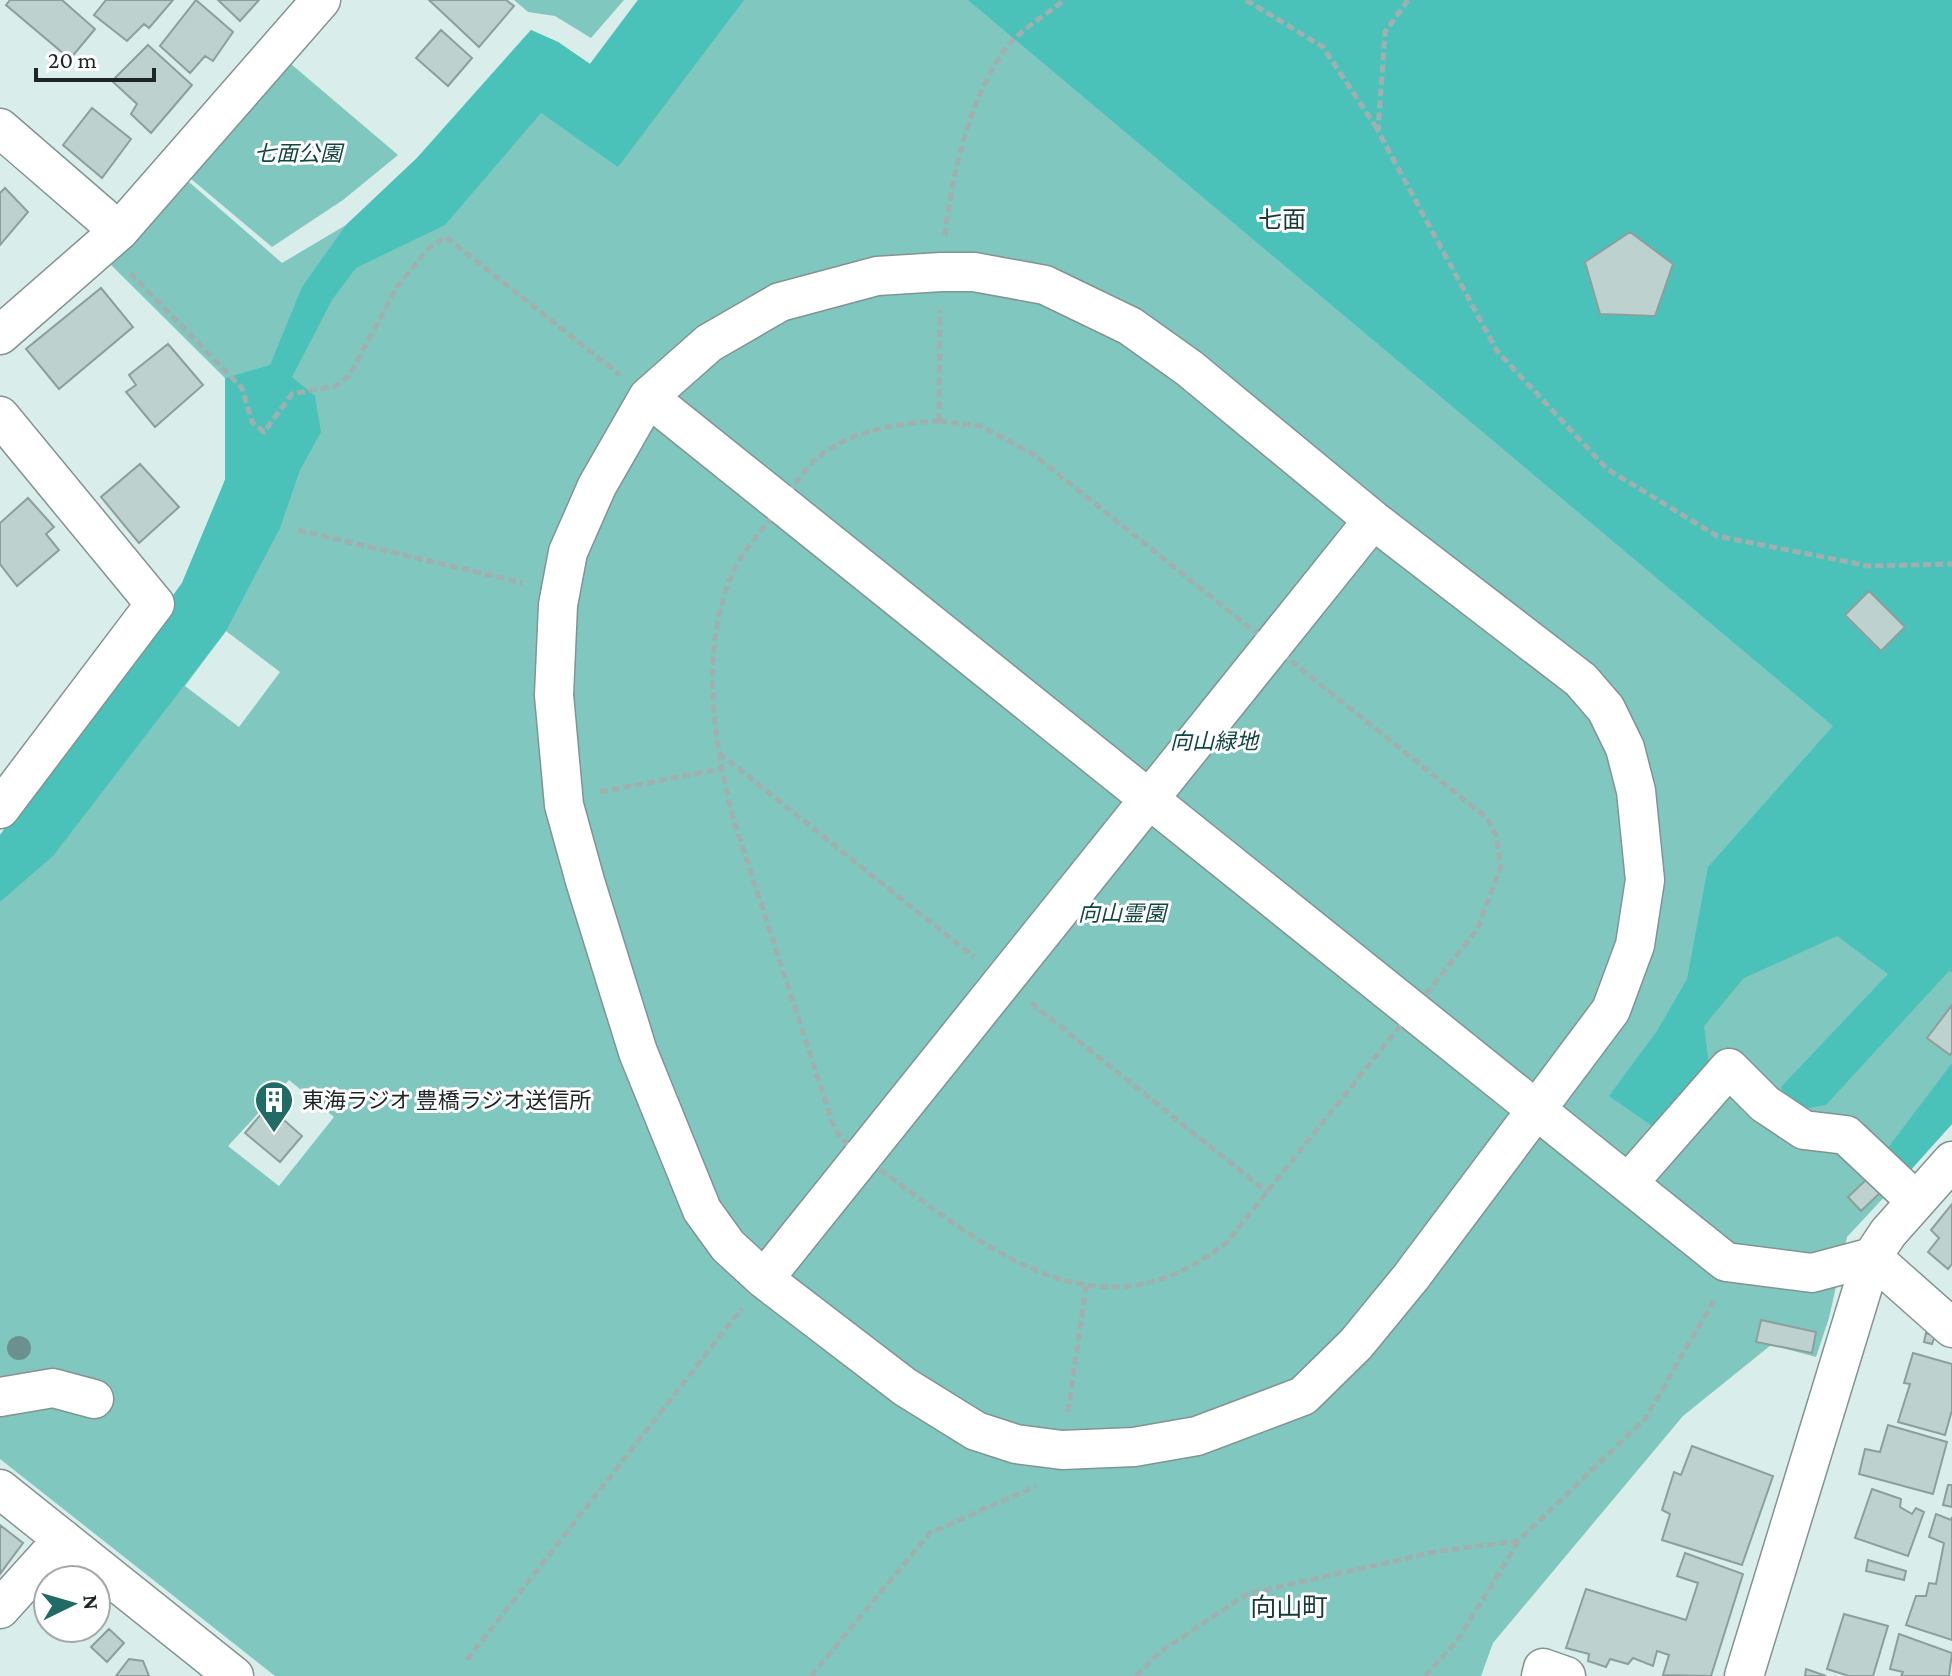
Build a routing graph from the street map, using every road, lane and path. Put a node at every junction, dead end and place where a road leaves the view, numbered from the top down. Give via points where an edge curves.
1 (321, 0) edge
2 (1064, 0) edge
3 (1246, 0) edge
4 (1408, 0) edge
5 (0, 128) edge
6 (1378, 131) junction
7 (112, 239) junction
8 (941, 272) junction
9 (0, 335) edge
10 (648, 397) junction
11 (0, 416) edge
12 (939, 421) dead end
13 (1373, 520) junction
14 (298, 530) dead end
15 (1952, 564) edge
16 (560, 592) junction
17 (721, 769) dead end
18 (563, 799) junction
19 (1149, 799) junction
20 (0, 809) edge
21 (1534, 1109) junction
22 (1952, 1161) edge
23 (1629, 1182) junction
24 (1916, 1201) junction
25 (1872, 1257) junction
26 (1726, 1262) junction
27 (764, 1279) junction
28 (1086, 1286) dead end
29 (1952, 1328) edge
30 (0, 1397) edge
31 (94, 1399) dead end
32 (1062, 1450) junction
33 (0, 1489) edge
34 (63, 1539) junction
35 (1518, 1541) junction
36 (0, 1609) edge
37 (467, 1660) dead end
38 (234, 1676) edge
39 (811, 1676) edge
40 (1136, 1676) edge
41 (1425, 1676) edge
42 (1541, 1676) edge
43 (1566, 1676) edge
44 (1744, 1676) edge

1 - 7 street
2 - 8 path via 1007,47 988,83 963,139 950,188
3 - 6 path via 1323,47
4 - 6 path via 1385,32
5 - 7 street
6 - 15 path via 1497,351 1607,469 1717,536 1869,566
7 - 9 street
7 - 10 path via 242,388 252,422 264,432 292,394 335,386 349,376 397,287 428,249 446,237
8 - 10 street via 877,276 780,302 709,343
8 - 12 path
8 - 13 street via 974,272 1045,285 1130,326
10 - 16 street via 597,486 568,552
10 - 19 street
11 - 20 street via 155,604
13 - 19 street
13 - 21 street via 1581,680 1606,709 1625,748 1636,791 1645,880 1635,945 1611,1010
14 - 16 path
16 - 18 street via 554,695
17 - 18 path
18 - 27 street via 638,1052 666,1125 702,1210 728,1246
19 - 21 street
19 - 27 street
21 - 23 street
21 - 32 street via 1411,1277 1356,1344 1303,1396 1197,1436 1134,1447
22 - 24 street
23 - 24 street via 1729,1068 1765,1104 1804,1130 1846,1135
23 - 26 street
24 - 25 street
25 - 26 street via 1812,1273
25 - 29 street
25 - 44 street
26 - 35 path via 1720,1290 1645,1419
27 - 32 street via 905,1387 976,1431 1016,1444
27 - 37 path
28 - 32 path
30 - 31 street via 53,1388
32 - 39 path via 1053,1478 930,1533
33 - 34 street
34 - 36 street
34 - 38 street
35 - 40 path via 1398,1559 1247,1594 1160,1652
35 - 41 path via 1457,1641
42 - 43 street via 1543,1668

